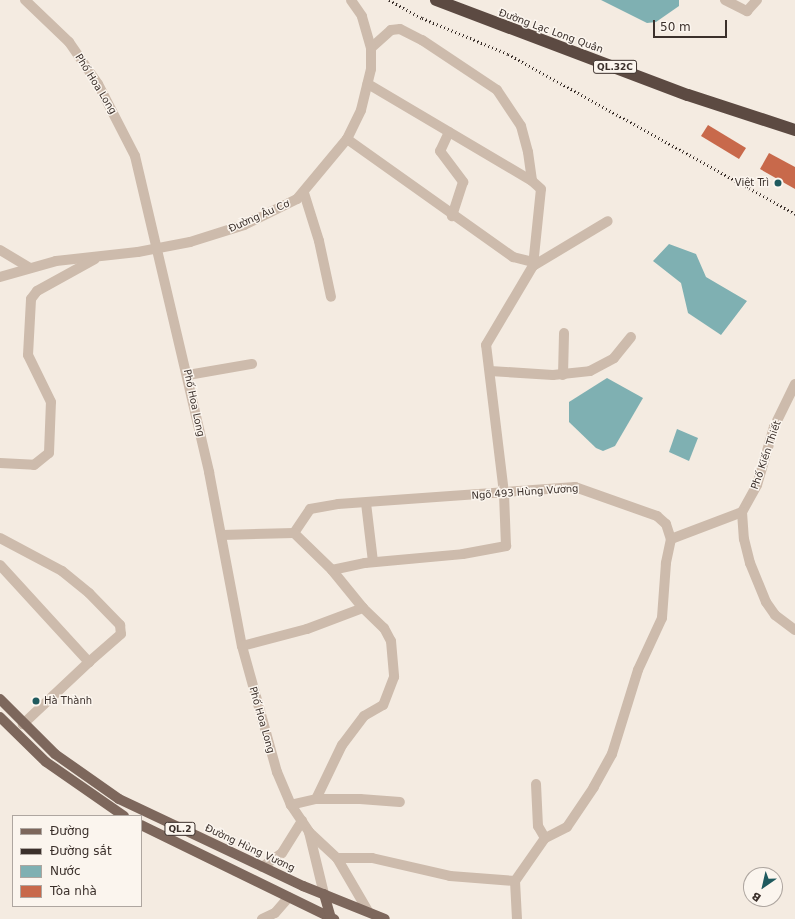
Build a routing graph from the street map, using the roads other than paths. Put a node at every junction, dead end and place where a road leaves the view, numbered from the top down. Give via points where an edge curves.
1 (26, 0) edge
2 (351, 0) edge
3 (436, 0) edge
4 (725, 0) edge
5 (757, 0) edge
6 (371, 48) junction
7 (368, 84) junction
8 (795, 130) edge
9 (449, 132) junction
10 (348, 139) junction
11 (532, 180) junction
12 (304, 193) junction
13 (452, 216) junction
14 (608, 221) dead end
15 (158, 249) junction
16 (0, 250) edge
17 (98, 257) junction
18 (533, 264) junction
19 (30, 268) junction
20 (0, 277) edge
21 (331, 297) dead end
22 (564, 333) dead end
23 (631, 337) dead end
24 (252, 364) dead end
25 (490, 371) junction
26 (563, 374) junction
27 (188, 375) junction
28 (795, 384) edge
29 (0, 463) edge
30 (504, 492) junction
31 (366, 503) junction
32 (742, 512) junction
33 (294, 533) junction
34 (222, 535) junction
35 (0, 538) edge
36 (671, 538) junction
37 (373, 562) junction
38 (0, 565) edge
39 (332, 570) junction
40 (363, 608) junction
41 (795, 630) edge
42 (242, 646) junction
43 (89, 662) junction
44 (0, 699) edge
45 (0, 717) edge
46 (23, 724) junction
47 (536, 784) dead end
48 (316, 799) junction
49 (400, 802) dead end
50 (291, 805) junction
51 (123, 815) edge
52 (302, 821) junction
53 (142, 825) edge
54 (310, 832) junction
55 (545, 838) junction
56 (337, 858) junction
57 (262, 867) junction
58 (515, 881) junction
59 (324, 894) junction
60 (289, 897) junction
61 (370, 915) edge
62 (262, 919) edge
63 (332, 919) edge
64 (385, 919) edge
65 (517, 919) edge

1 - 15 street, Phố Hoa Long via 69,42 98,84 115,115 134,156
2 - 6 street, Đường Âu Cơ via 362,16
3 - 8 highway, Đường Lạc Long Quân / QL.32C via 688,95
4 - 5 street via 747,11
6 - 7 street, Đường Âu Cơ via 372,69
6 - 11 street via 391,30 400,29 422,40 497,90 521,126
7 - 9 street
7 - 10 street, Đường Âu Cơ via 361,110
9 - 11 street
9 - 13 street via 440,151 463,182
10 - 12 street, Đường Âu Cơ
10 - 13 street
11 - 18 street via 541,189
12 - 15 street, Đường Âu Cơ via 244,225
12 - 21 street via 319,241
13 - 18 street via 517,260
14 - 18 street
15 - 17 street, Đường Âu Cơ
15 - 27 street, Phố Hoa Long
16 - 19 street
17 - 19 street, Đường Âu Cơ via 56,261
17 - 29 street via 37,291 30,299 28,355 31,364 42,378 51,402 48,453 34,464
18 - 25 street via 488,339 486,350
19 - 20 street, Đường Âu Cơ
22 - 26 street
23 - 26 street via 614,358 604,365 590,371
24 - 27 street
25 - 26 street
25 - 30 street
27 - 34 street, Phố Hoa Long
28 - 32 street, Phố Kiến Thiết via 774,427 757,485
30 - 31 street, Ngõ 493 Hùng Vương
30 - 36 street, Ngõ 493 Hùng Vương via 581,487 657,516 666,524
30 - 37 street via 507,544 504,548
31 - 33 street, Ngõ 493 Hùng Vương via 310,509
31 - 37 street
32 - 36 street
32 - 41 street via 749,558 766,602 775,615
33 - 34 street
33 - 39 street
34 - 42 street, Phố Hoa Long
35 - 43 street via 62,571 90,593 120,625 121,634
36 - 55 street via 666,563 662,618 638,670 612,754 567,827
37 - 39 street
38 - 43 street
39 - 40 street
40 - 42 street via 307,629
40 - 48 street via 384,628 391,641 394,677 383,705 364,716 342,745
42 - 50 street, Phố Hoa Long via 277,772
43 - 46 street
44 - 46 main road, Đường Hùng Vương / QL.2
45 - 51 main road via 46,762
46 - 57 main road, Đường Hùng Vương / QL.2 via 55,754 119,799
47 - 55 street via 538,826
48 - 49 street
48 - 50 street
50 - 52 street, Phố Hoa Long
52 - 54 street, Phố Hoa Long
52 - 57 street via 286,850
53 - 60 main road, QL.2
54 - 56 street, Phố Hoa Long
54 - 59 street, Phố Hoa Long
55 - 58 street
56 - 58 street via 372,858 450,876
56 - 61 street, Phố Hoa Long
57 - 59 main road, Đường Hùng Vương / QL.2
58 - 65 street
59 - 61 main road, Đường Hùng Vương / QL.2
59 - 63 main road
60 - 62 street via 275,913
60 - 63 main road, QL.2
61 - 64 main road, Đường Hùng Vương / QL.2

